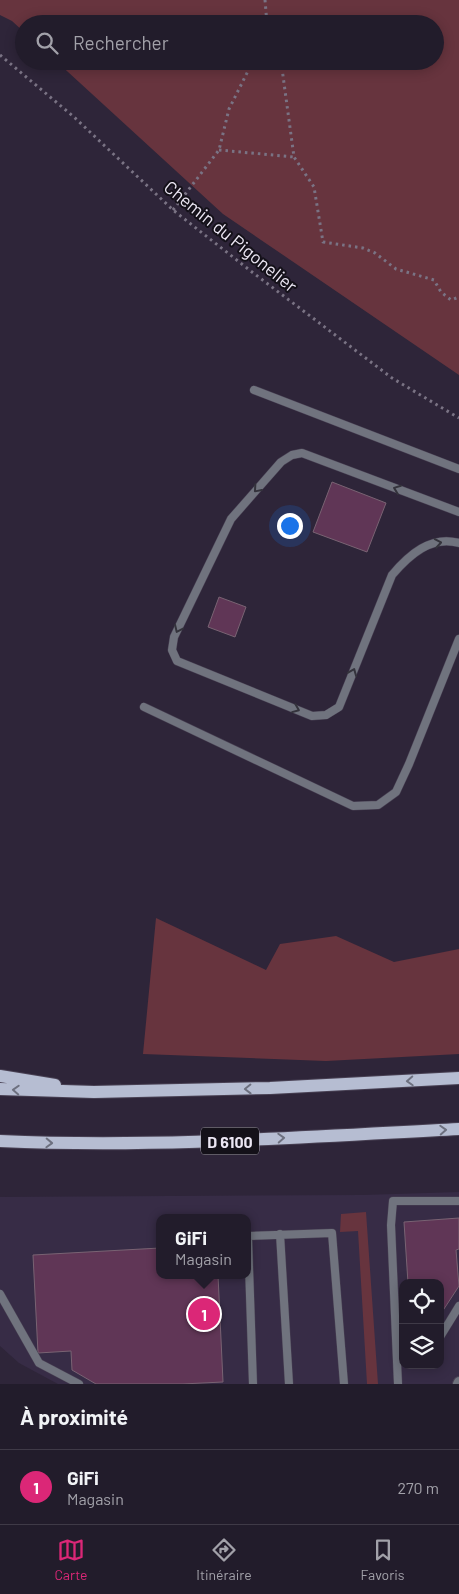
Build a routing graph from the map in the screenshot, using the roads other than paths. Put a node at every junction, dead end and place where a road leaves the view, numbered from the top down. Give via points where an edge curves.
1 (254, 390) dead end
2 (459, 469) edge
3 (459, 512) edge
4 (459, 543) edge
5 (459, 640) edge
6 (144, 707) dead end
7 (0, 1076) edge
8 (459, 1078) edge
9 (0, 1090) edge
10 (94, 1092) junction
11 (459, 1129) edge
12 (0, 1141) edge
13 (459, 1201) edge
14 (280, 1234) junction
15 (251, 1236) edge
16 (249, 1279) edge
17 (0, 1294) edge
18 (459, 1306) edge
19 (444, 1330) edge
20 (399, 1346) edge
21 (399, 1369) edge
22 (79, 1384) edge
23 (253, 1384) edge
24 (289, 1384) edge
25 (344, 1384) edge
26 (398, 1384) edge

1 - 2 lane
3 -> 4 lane via 302,453 292,455 281,462 231,519 174,637 172,650 177,661 312,716 326,715 339,707 392,575 403,562 434,542
5 - 6 lane via 396,792 378,805 353,806
7 - 10 main road
8 -> 10 main road via 270,1088
10 -> 9 main road
12 -> 11 main road, D 6100 via 146,1144
13 - 20 lane via 393,1202 391,1225
14 - 15 lane
14 - 24 lane
14 - 25 lane via 332,1233
16 - 23 lane
17 - 22 lane via 39,1363
18 - 19 lane
21 - 26 lane

